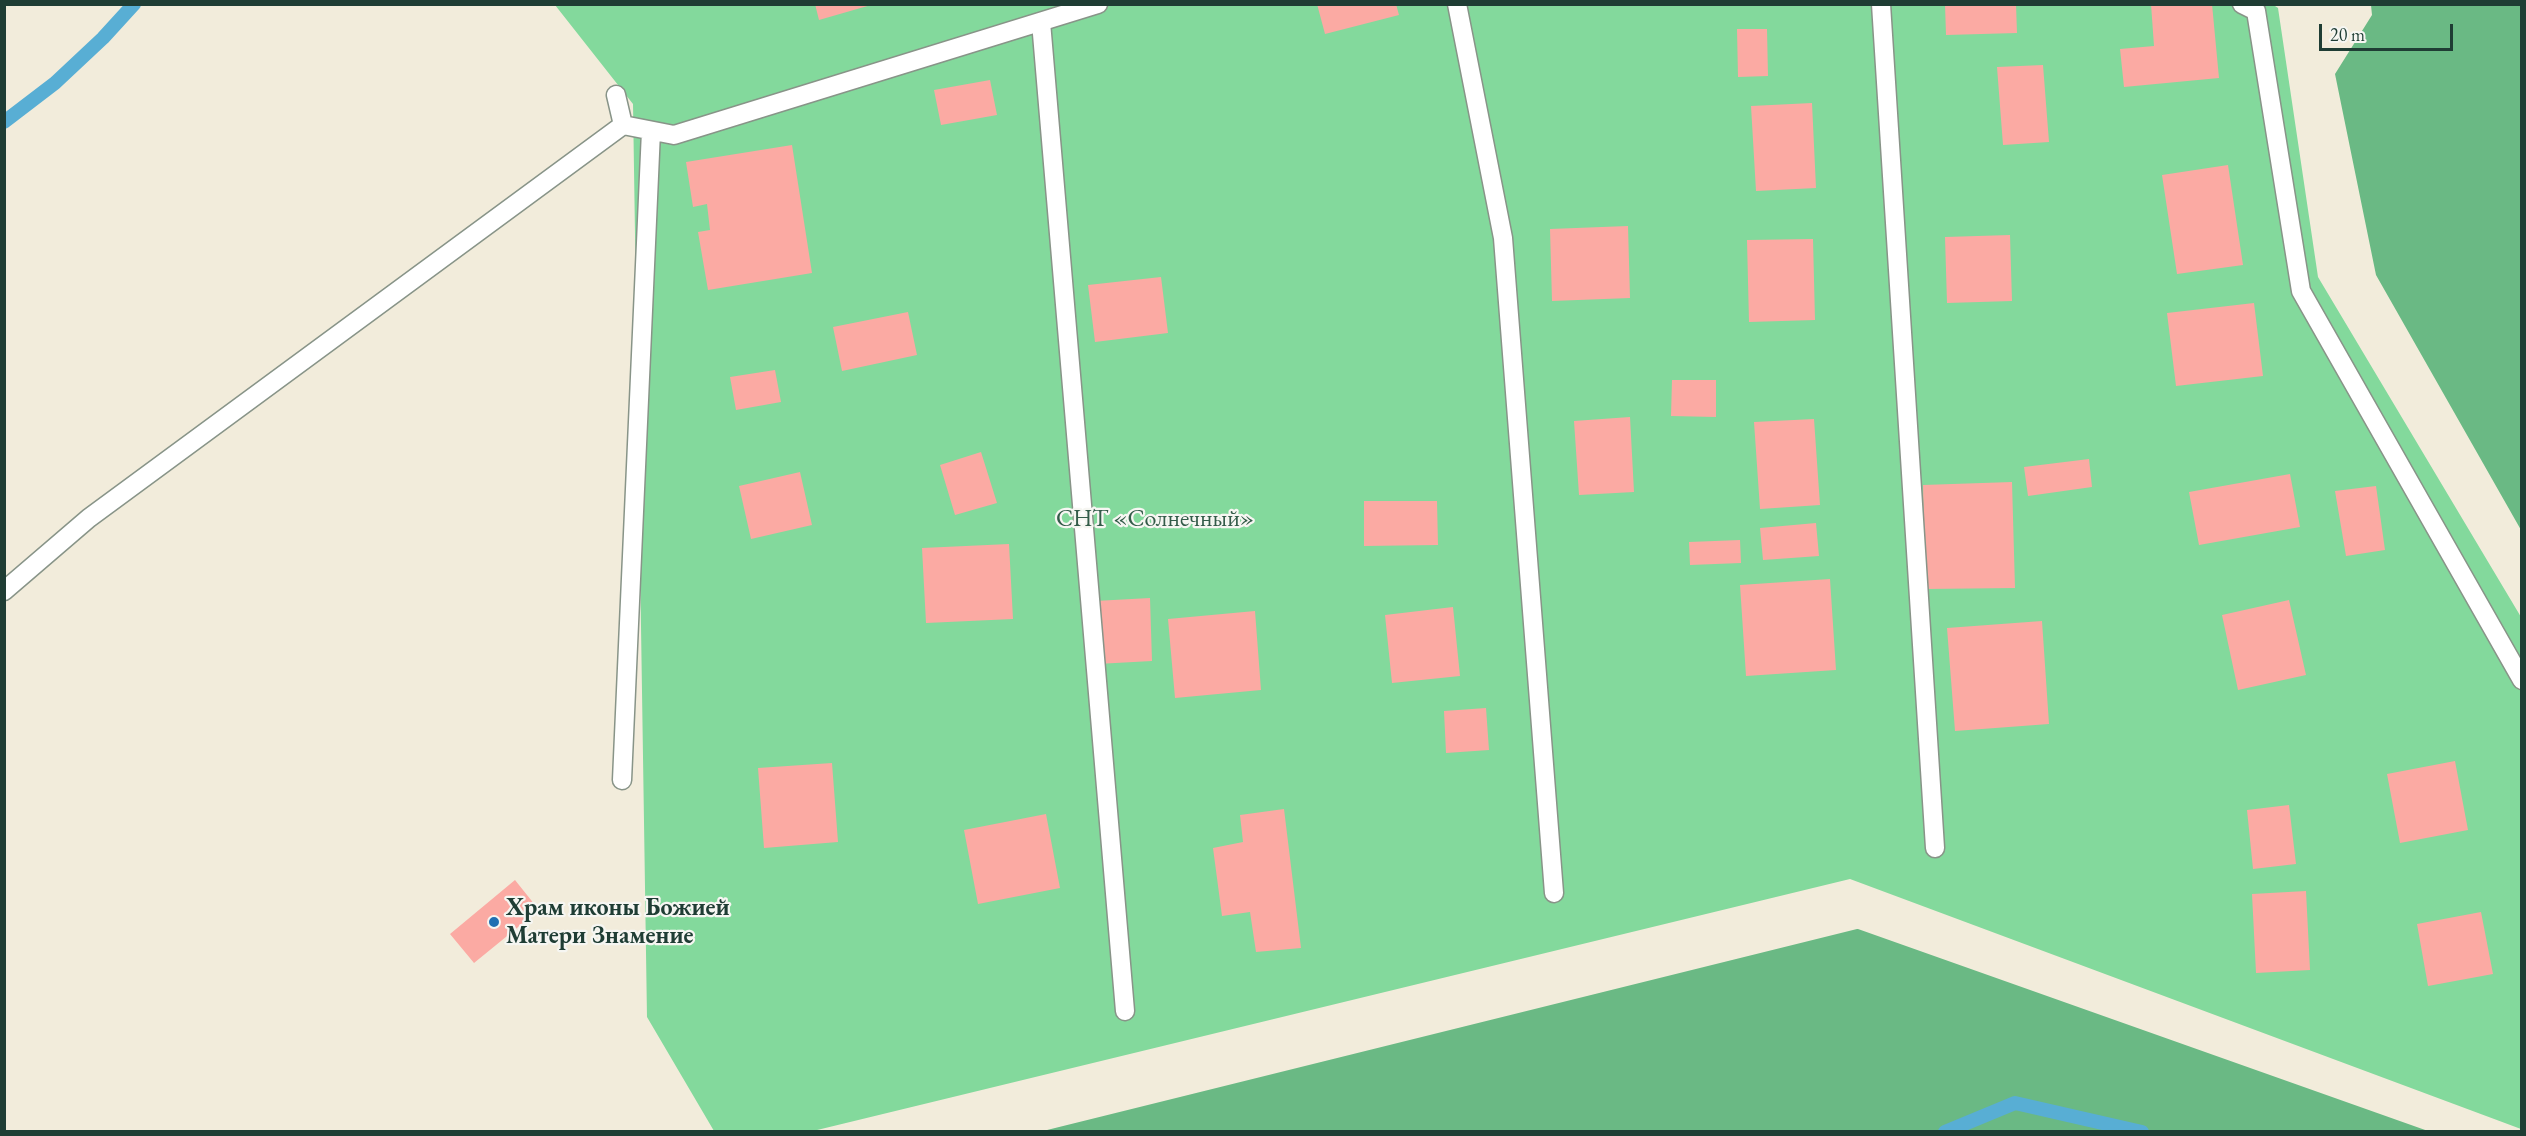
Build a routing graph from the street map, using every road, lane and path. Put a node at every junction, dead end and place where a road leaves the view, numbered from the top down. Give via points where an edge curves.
1 (1098, 4) edge
2 (1457, 4) edge
3 (1881, 4) edge
4 (2242, 4) edge
5 (1041, 22) junction
6 (616, 95) dead end
7 (623, 124) junction
8 (651, 131) junction
9 (4, 591) edge
10 (2522, 680) edge
11 (622, 780) dead end
12 (1935, 848) dead end
13 (1554, 893) dead end
14 (1125, 1011) dead end

1 - 5 lane
2 - 13 lane via 1503,238
3 - 12 lane
4 - 10 lane via 2256,11 2301,291
5 - 8 lane via 674,135
5 - 14 lane
6 - 7 lane
7 - 8 lane
7 - 9 lane via 89,518
8 - 11 lane

